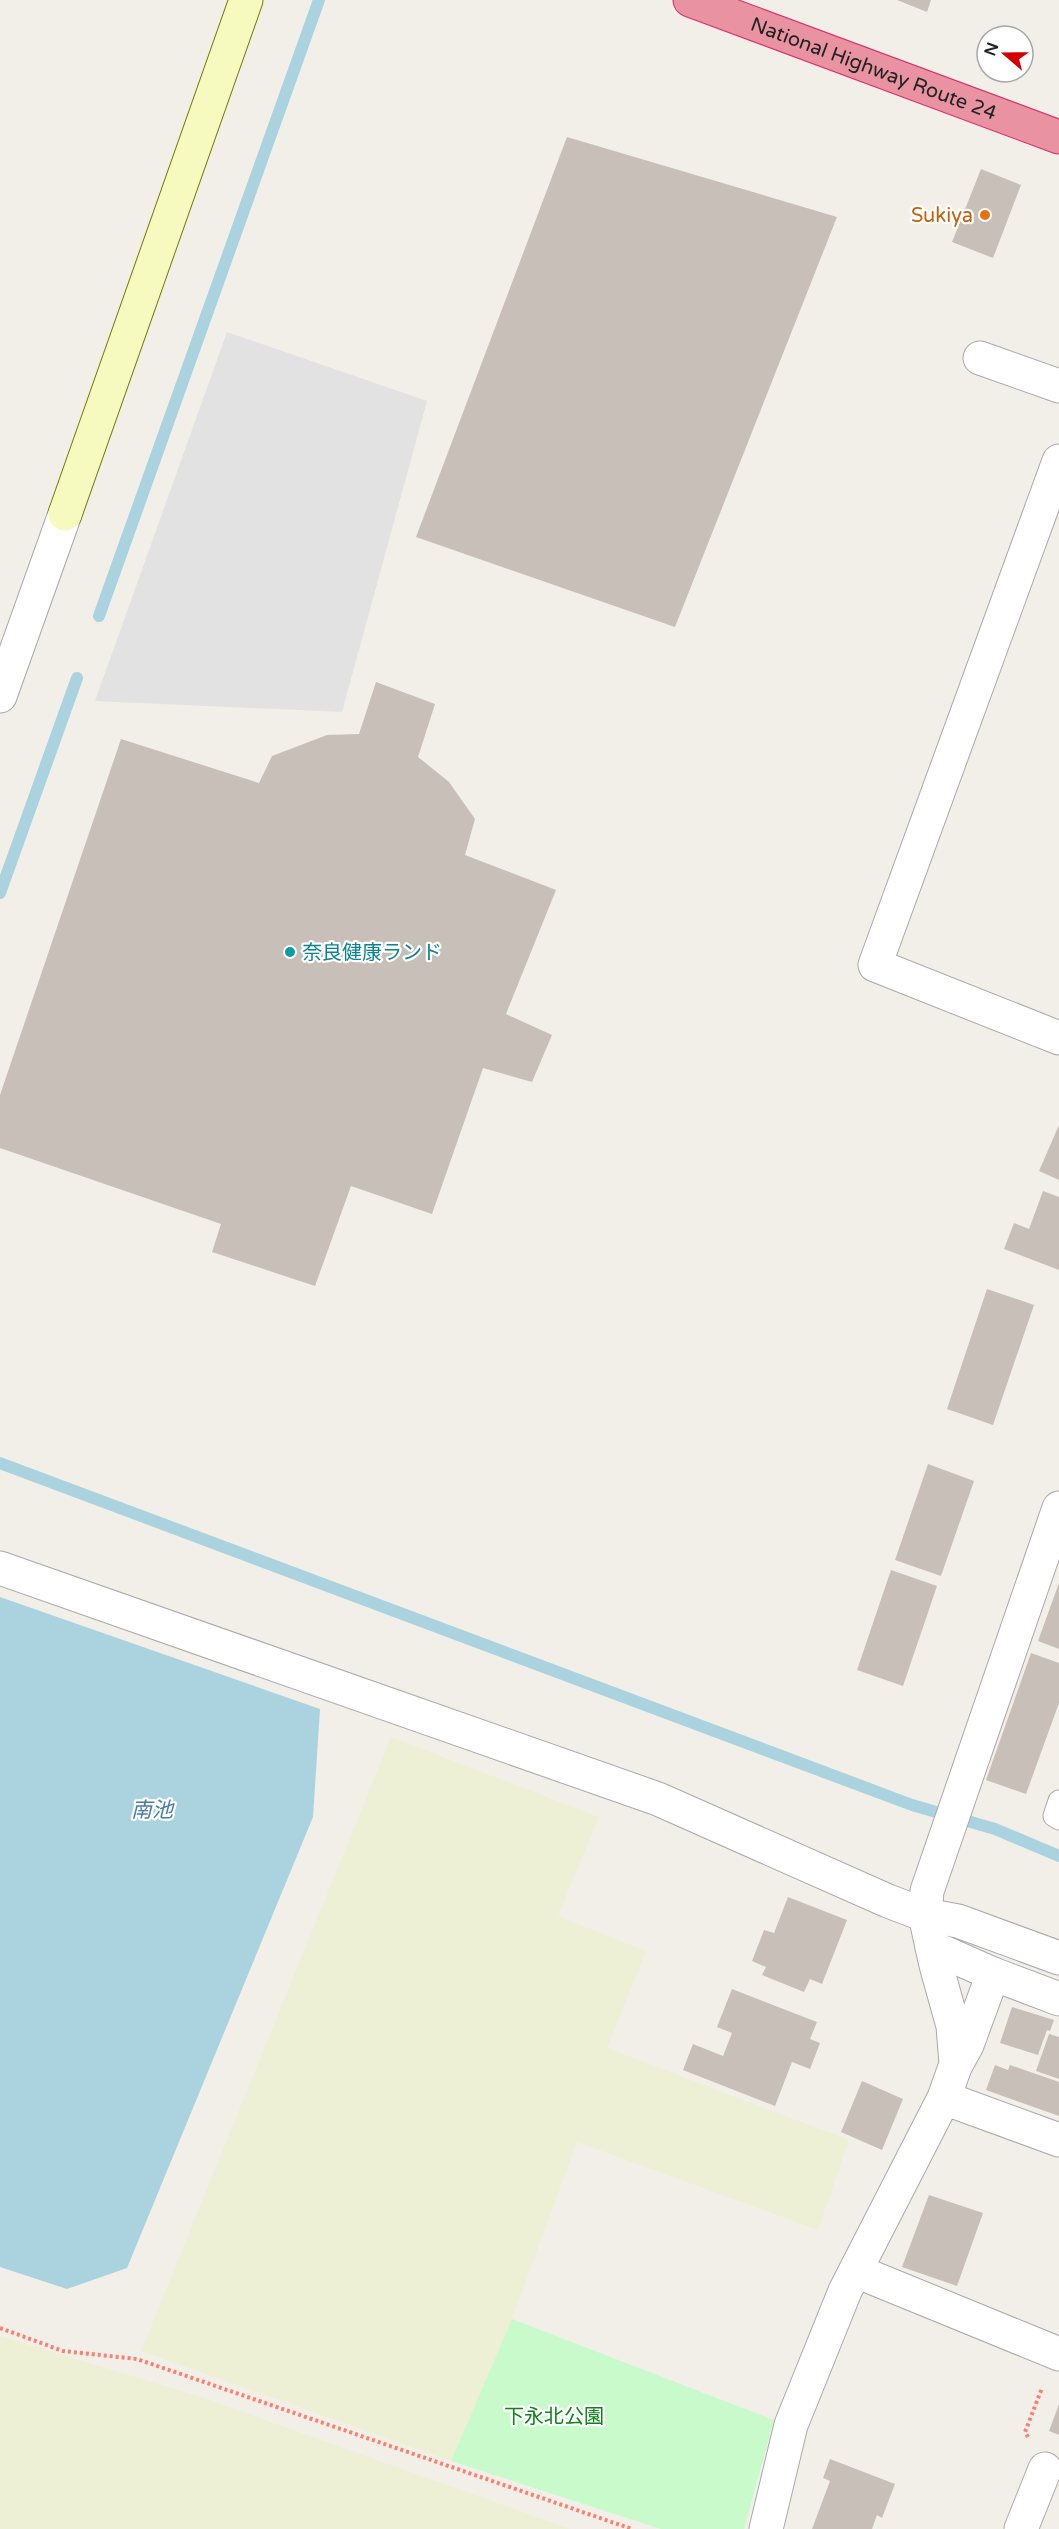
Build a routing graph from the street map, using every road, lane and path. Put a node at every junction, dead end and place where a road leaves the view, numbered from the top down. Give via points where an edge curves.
1 (246, 0) edge
2 (690, 0) edge
3 (1059, 137) edge
4 (980, 358) dead end
5 (1059, 386) edge
6 (1059, 461) edge
7 (0, 696) edge
8 (1059, 1038) edge
9 (1059, 1508) edge
10 (0, 1568) edge
11 (1059, 1801) edge
12 (1059, 1818) edge
13 (925, 1916) junction
14 (932, 1947) junction
15 (1059, 1958) edge
16 (993, 1974) junction
17 (1059, 1999) edge
18 (956, 2064) junction
19 (944, 2098) junction
20 (1059, 2140) edge
21 (856, 2271) junction
22 (0, 2328) edge
23 (1059, 2354) edge
24 (1045, 2469) joint
25 (632, 2529) edge
26 (766, 2529) edge
27 (1021, 2529) edge

1 - 7 street
2 - 3 highway, National Highway Route 24
4 - 5 street
6 - 8 street via 874,965
9 - 13 street via 943,1842 927,1891
10 - 13 street via 658,1799
11 - 12 lane via 1054,1816
13 - 14 street
13 - 15 street via 958,1921
14 - 16 street
14 - 18 street via 953,2026
16 - 17 street
16 - 18 street
18 - 19 street
19 - 20 street
19 - 21 street
21 - 23 street
21 - 26 street via 791,2425
22 - 25 path via 63,2351 137,2359
23 - 24 path via 1050,2366 1025,2432
24 - 27 street

